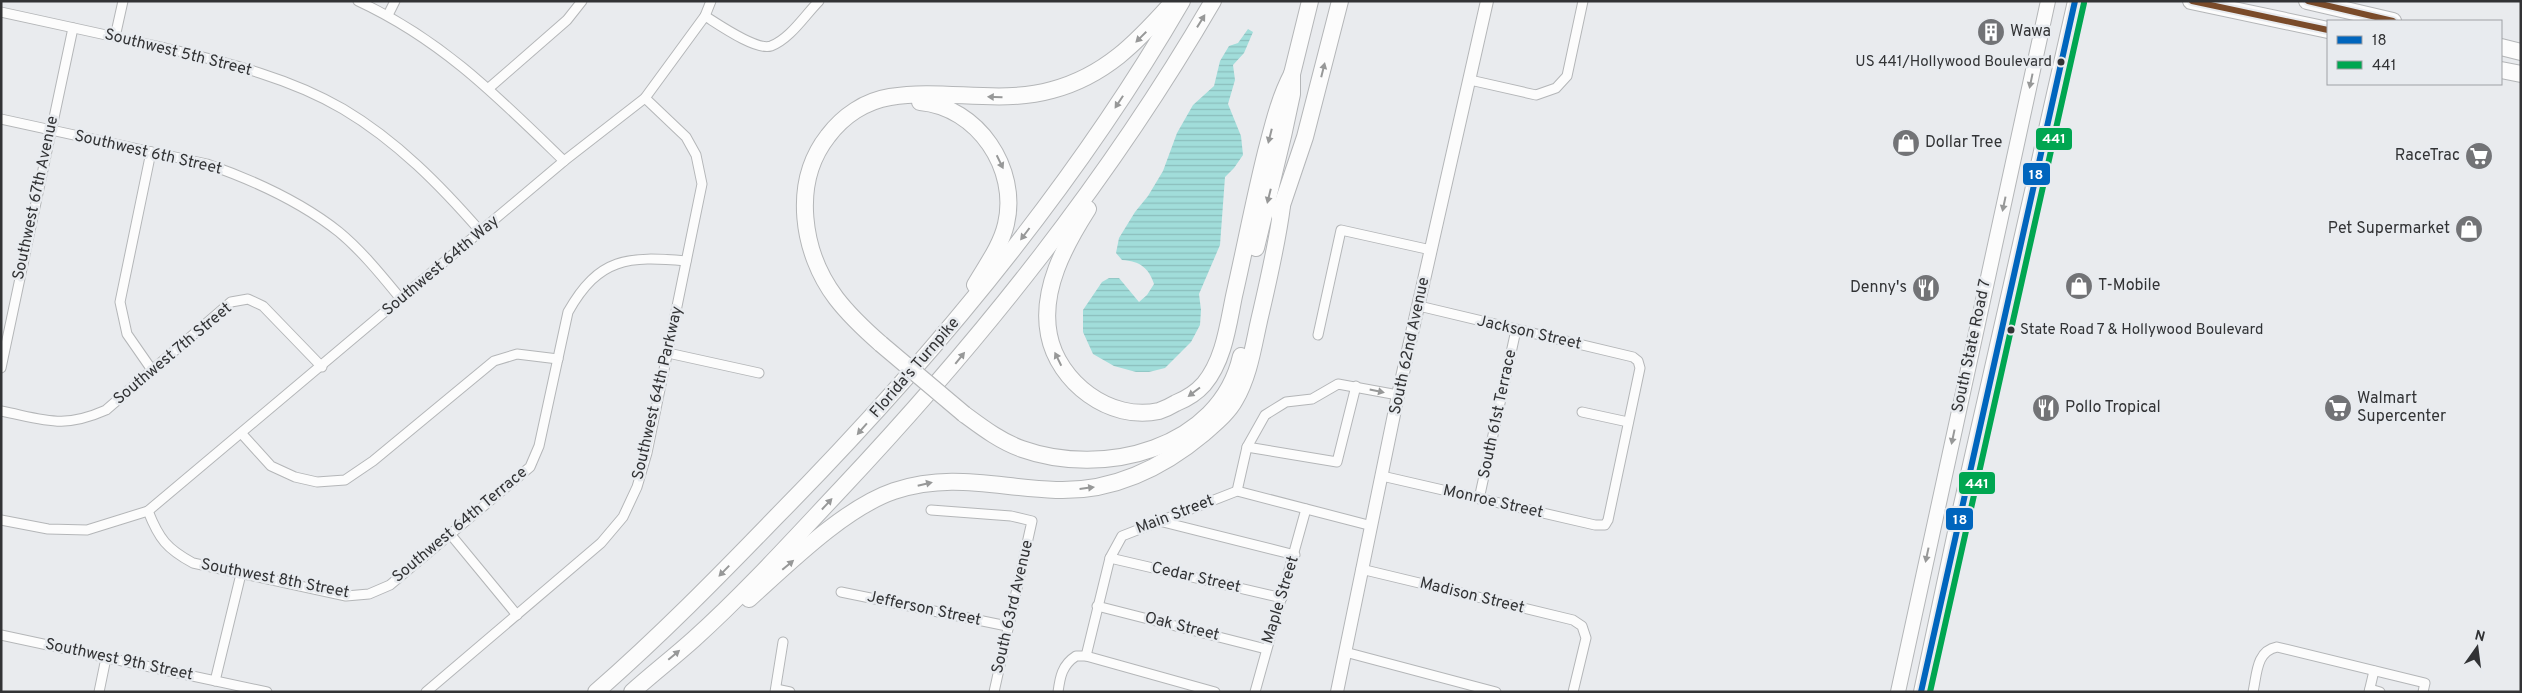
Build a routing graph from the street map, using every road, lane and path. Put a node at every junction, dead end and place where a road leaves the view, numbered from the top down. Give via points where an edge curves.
1 (123, 1) edge
2 (358, 1) edge
3 (395, 1) edge
4 (582, 1) edge
5 (712, 1) edge
6 (819, 1) edge
7 (1174, 1) edge
8 (1182, 1) edge
9 (1213, 1) edge
10 (1310, 1) edge
11 (1340, 1) edge
12 (1487, 1) edge
13 (1583, 1) edge
14 (2048, 1) edge
15 (2075, 1) edge
16 (2191, 1) edge
17 (2307, 1) edge
18 (2338, 5) edge
19 (1, 12) edge
20 (388, 15) junction
21 (705, 16) junction
22 (2390, 20) edge
23 (2311, 26) junction
24 (73, 28) junction
25 (2327, 30) edge
26 (115, 37) junction
27 (2502, 47) edge
28 (2521, 52) edge
29 (2502, 70) edge
30 (1292, 74) junction
31 (2521, 74) edge
32 (1470, 80) junction
33 (489, 88) junction
34 (645, 98) junction
35 (1146, 107) junction
36 (1, 119) edge
37 (50, 130) junction
38 (151, 152) junction
39 (564, 161) junction
40 (1282, 206) junction
41 (482, 232) junction
42 (1431, 250) junction
43 (686, 261) junction
44 (401, 299) junction
45 (1419, 306) junction
46 (952, 326) junction
47 (1516, 330) junction
48 (1318, 335) dead end
49 (885, 341) junction
50 (668, 353) junction
51 (558, 359) junction
52 (322, 367) junction
53 (1, 368) edge
54 (152, 370) junction
55 (759, 373) dead end
56 (1356, 386) junction
57 (1398, 395) junction
58 (968, 410) junction
59 (1, 411) edge
60 (1582, 412) dead end
61 (1628, 422) junction
62 (242, 434) junction
63 (1247, 447) junction
64 (1382, 476) junction
65 (1237, 491) junction
66 (1479, 499) junction
67 (1306, 509) junction
68 (931, 510) dead end
69 (148, 511) junction
70 (1, 520) edge
71 (1158, 521) junction
72 (1372, 526) junction
73 (452, 535) junction
74 (1295, 555) junction
75 (1110, 558) junction
76 (1361, 569) junction
77 (241, 574) junction
78 (841, 592) dead end
79 (369, 594) joint
80 (1282, 598) junction
81 (1097, 606) junction
82 (518, 615) junction
83 (1008, 626) junction
84 (1, 635) edge
85 (694, 638) junction
86 (783, 642) dead end
87 (1266, 649) junction
88 (1345, 652) junction
89 (1086, 656) junction
90 (106, 658) junction
91 (2374, 671) junction
92 (216, 680) junction
93 (1457, 687) edge
94 (2424, 687) edge
95 (775, 690) edge
96 (2370, 690) edge
97 (99, 692) edge
98 (267, 692) edge
99 (426, 692) edge
100 (596, 692) edge
101 (632, 692) edge
102 (790, 692) edge
103 (994, 692) edge
104 (1058, 692) edge
105 (1215, 692) edge
106 (1255, 692) edge
107 (1337, 692) edge
108 (1496, 692) edge
109 (1573, 692) edge
110 (1898, 692) edge
111 (1921, 692) edge
112 (2254, 692) edge
113 (2380, 692) edge

1 - 26 street
2 - 20 street
3 - 20 street
4 - 33 street via 567,20
5 - 21 street, Southwest 64th Way
6 - 21 street via 782,40 769,47 755,45
7 -> 49 highway via 1140,39 1113,62 1085,78 1052,90 1009,97 890,97 864,105 833,130 818,148 809,171 805,192 809,241 836,298
8 -> 46 highway, Florida's Turnpike via 1078,161
35 -> 9 highway, Florida's Turnpike
10 - 30 highway
40 -> 11 highway via 1305,137
12 - 32 street, South 62nd Avenue
13 - 32 street via 1567,76 1556,88 1536,94
14 -> 110 main road, South State Road 7
15 - 111 main road, South State Road 7
16 - 23 highway
17 - 18 highway
18 - 22 highway
18 - 23 highway via 2327,20
19 - 24 street, Southwest 5th Street
20 - 33 street via 436,46
21 - 34 street, Southwest 64th Way
23 - 25 highway
24 - 26 street, Southwest 5th Street
24 - 37 street, Southwest 67th Avenue
26 - 41 street, Southwest 5th Street via 241,66 301,88 343,109 378,133 440,186
27 - 28 highway
29 - 31 highway
30 -> 35 highway via 1282,92 1272,126 1230,318 1216,366 1203,386 1184,400 1159,411 1136,412 1091,396 1072,382 1057,358 1049,335 1048,312 1059,260 1114,169
30 -> 58 highway via 1292,94 1283,136 1227,367 1217,389 1204,406 1184,424 1156,437 1120,447 1087,451 1057,449 1017,438
32 - 42 street, South 62nd Avenue
33 - 39 street
34 - 39 street, Southwest 64th Way
34 - 43 street, Southwest 64th Parkway via 686,137 696,155 702,184
85 -> 35 highway, Florida's Turnpike via 790,544 957,362 1046,252
36 - 37 street, Southwest 6th Street
37 - 38 street, Southwest 6th Street
37 - 53 street, Southwest 67th Avenue
38 - 44 street, Southwest 6th Street via 207,164 289,199 338,232 366,258
38 - 54 street via 120,302 127,334
39 - 41 street, Southwest 64th Way
40 - 58 highway via 1266,245 1237,372 1218,402 1185,433 1155,448 1120,458 1075,460 1042,455 1003,441
85 -> 40 highway via 729,618 838,523 866,504 893,492 931,482 1086,489 1120,482 1153,469 1180,453 1234,402 1246,379 1277,249
41 - 44 street, Southwest 64th Way
42 - 45 street, South 62nd Avenue
42 - 48 street via 1341,230
43 - 50 street, Southwest 64th Parkway
43 - 51 street, Southwest 64th Terrace via 644,258 616,263 595,277 579,293 568,312
44 - 52 street, Southwest 64th Way
45 - 47 street, Jackson Street
45 - 57 street, South 62nd Avenue
49 -> 46 highway via 842,289 821,247 814,225 812,200 814,179 822,156 842,127 873,108 892,102 930,103 964,117 994,148 1005,172 1010,198 1006,225 997,248
46 -> 100 highway, Florida's Turnpike via 854,438 653,642
47 - 61 street, Jackson Street via 1633,357 1638,361 1640,368
47 - 66 street, South 61st Terrace
49 - 58 highway
50 - 55 street
50 - 82 street, Southwest 64th Parkway via 647,453 637,487 623,517 601,543
51 - 62 street via 517,354 494,361 373,462 345,480 316,482 295,477 271,466
51 - 73 street, Southwest 64th Terrace via 539,446 530,467
52 - 54 street, Southwest 7th Street via 263,306 248,299 231,302
52 - 62 street, Southwest 64th Way
54 - 59 street, Southwest 7th Street via 106,410 84,420 57,422
56 -> 57 street
56 - 63 street via 1338,384 1312,399 1286,402 1265,415
56 - 63 street via 1337,462
57 - 64 street, South 62nd Avenue
60 - 61 street
61 - 66 street, Monroe Street via 1605,525
62 - 69 street, Southwest 64th Way
63 - 65 street
64 - 66 street, Monroe Street
64 - 72 street, South 62nd Avenue
65 - 67 street
65 - 71 street, Main Street
67 - 72 street
67 - 74 street, Maple Street
68 - 83 street, South 63rd Avenue via 1011,516 1032,521
69 - 70 street via 87,530 48,529
69 - 77 street, Southwest 8th Street via 156,533 172,552 193,563
71 - 74 street
71 - 75 street, Main Street via 1122,536
72 - 76 street, South 62nd Avenue
73 - 79 street, Southwest 64th Terrace via 390,585
73 - 82 street
74 - 80 street, Maple Street
75 - 80 street, Cedar Street
75 - 81 street, Main Street
76 - 88 street, South 62nd Avenue
76 - 109 street, Madison Street via 1572,620 1582,626 1586,638
77 - 79 street, Southwest 8th Street via 346,596
77 - 92 street
78 - 83 street, Jefferson Street
80 - 87 street, Maple Street
81 - 87 street, Oak Street
81 - 89 street, Main Street
82 - 99 street, Southwest 64th Parkway
83 - 103 street, South 63rd Avenue
84 - 90 street, Southwest 9th Street
101 -> 85 highway, Florida's Turnpike
86 - 95 street
87 - 106 street, Maple Street
88 - 93 street
88 - 107 street, South 62nd Avenue
89 - 104 street via 1076,656 1064,666
89 - 105 street
90 - 92 street, Southwest 9th Street
90 - 97 street
91 - 94 street
91 - 96 street
91 - 112 street via 2277,647 2267,649 2261,656
92 - 98 street, Southwest 9th Street
93 - 108 street
95 - 102 street
96 - 113 street

